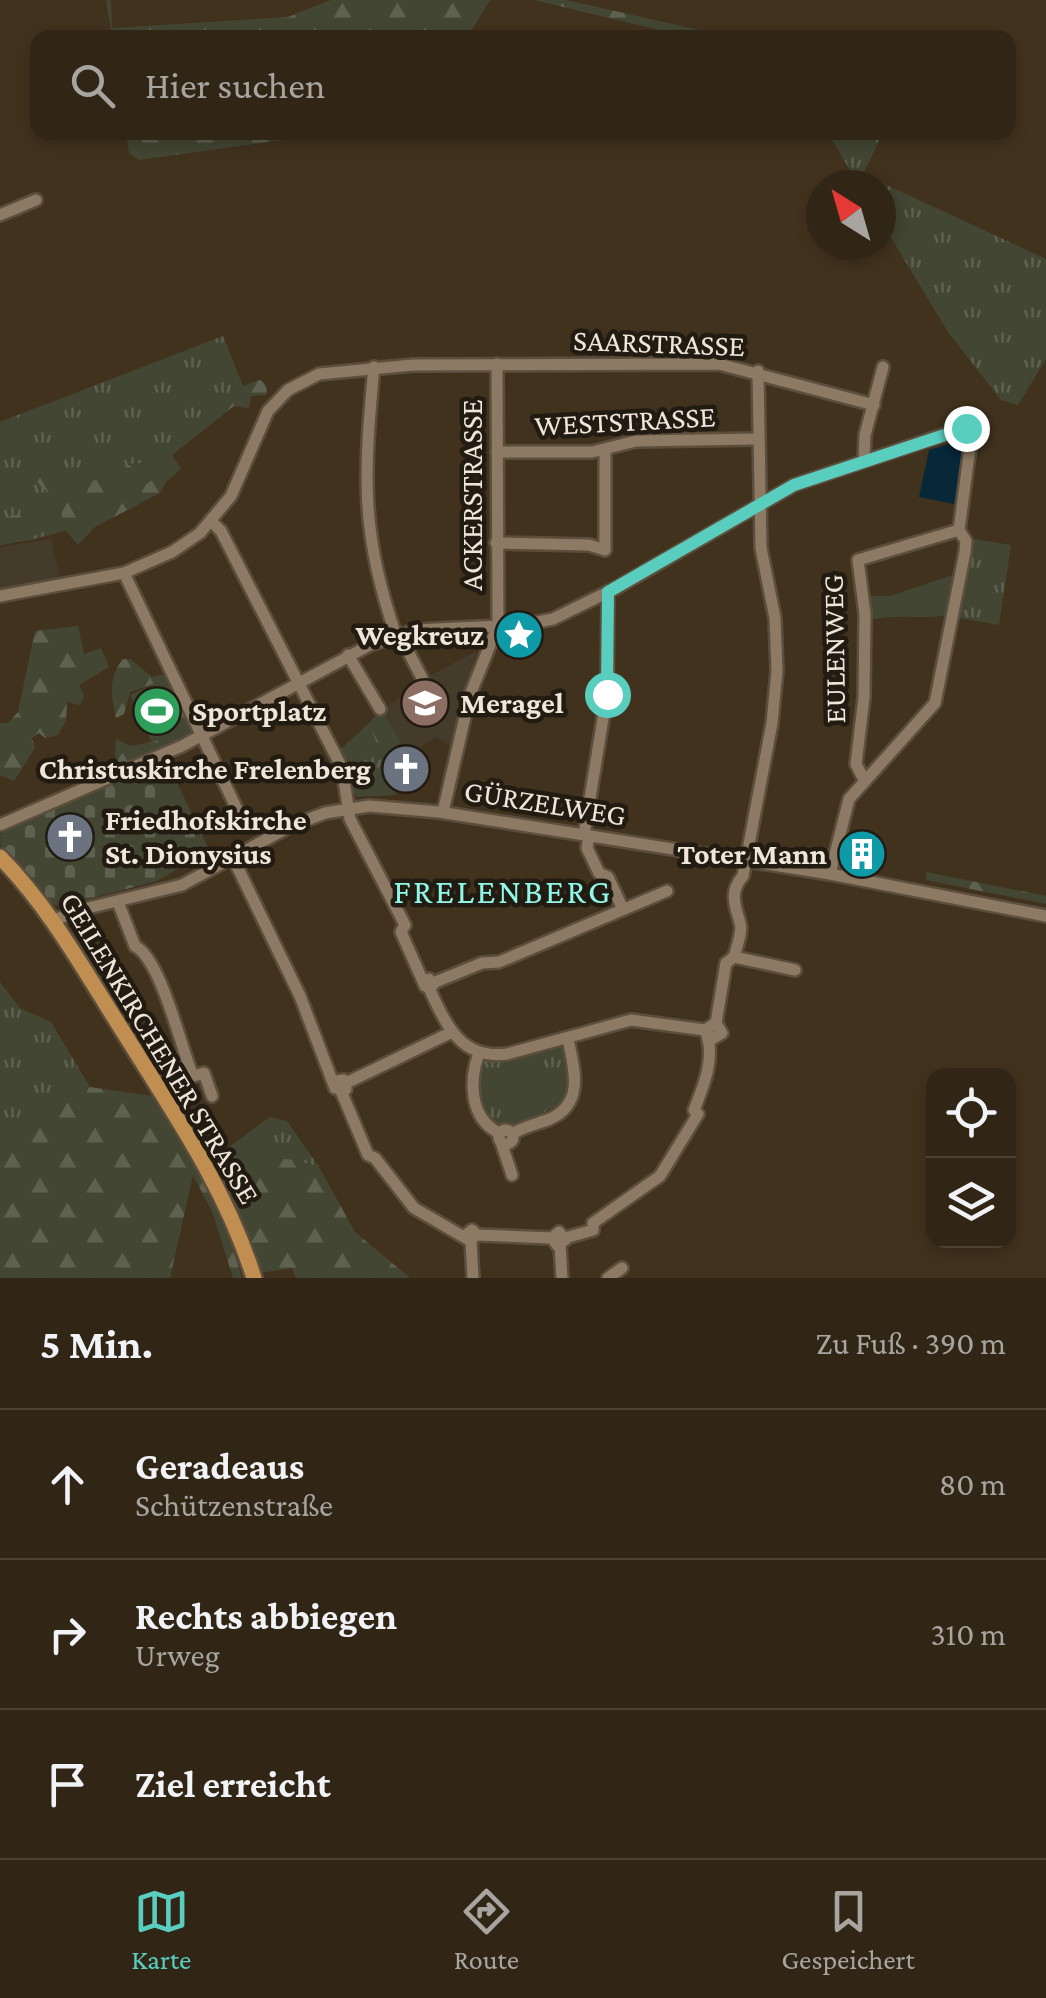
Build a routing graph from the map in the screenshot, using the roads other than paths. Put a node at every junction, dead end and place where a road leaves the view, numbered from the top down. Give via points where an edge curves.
1 (36, 200) dead end
2 (0, 215) edge
3 (497, 364) junction
4 (374, 367) junction
5 (882, 367) dead end
6 (758, 371) junction
7 (874, 405) junction
8 (756, 439) junction
9 (604, 451) junction
10 (497, 452) junction
11 (864, 461) junction
12 (759, 504) junction
13 (212, 522) junction
14 (959, 530) junction
15 (496, 543) junction
16 (124, 573) junction
17 (608, 592) junction
18 (0, 596) edge
19 (498, 625) junction
20 (398, 634) junction
21 (348, 655) junction
22 (422, 678) dead end
23 (298, 682) junction
24 (380, 709) dead end
25 (202, 736) junction
26 (864, 780) junction
27 (350, 808) junction
28 (443, 812) junction
29 (0, 825) edge
30 (245, 826) dead end
31 (586, 835) junction
32 (0, 857) edge
33 (233, 858) junction
34 (746, 862) junction
35 (830, 874) junction
36 (667, 891) dead end
37 (118, 902) junction
38 (622, 907) junction
39 (1046, 916) edge
40 (54, 920) junction
41 (734, 957) junction
42 (796, 970) dead end
43 (428, 984) junction
44 (711, 1031) junction
45 (450, 1033) junction
46 (568, 1039) junction
47 (479, 1054) junction
48 (341, 1085) junction
49 (212, 1096) dead end
50 (504, 1136) junction
51 (512, 1175) dead end
52 (472, 1237) junction
53 (559, 1240) junction
54 (622, 1268) dead end
55 (254, 1278) edge
56 (472, 1278) edge
57 (562, 1278) edge
58 (608, 1278) edge

1 - 2 street
3 - 4 street, SAARSTRASSE
3 - 6 street, SAARSTRASSE via 720,364
3 - 10 street, ACKERSTRASSE
4 - 13 street, SAARSTRASSE via 319,374 277,399
4 - 20 street via 365,506 374,566
5 - 7 street
6 - 7 street, SAARSTRASSE
6 - 8 street
7 - 11 street
8 - 9 street, WESTSTRASSE via 636,441
8 - 12 street
9 - 10 street, WESTSTRASSE
9 - 15 street via 605,550
10 - 15 street, ACKERSTRASSE
11 - 12 street
11 - 14 street via 973,425
12 - 17 street
12 - 34 street via 777,670
13 - 16 street via 172,552
13 - 23 street
14 - 26 street via 965,552 934,703
14 - 26 street, EULENWEG via 858,560 865,614 856,764
15 - 19 street, ACKERSTRASSE
16 - 18 street
16 - 25 street
17 - 19 street via 538,624
17 - 31 street via 607,694
19 - 20 street
19 - 28 street via 470,695
20 - 21 street
20 - 22 street
21 - 23 street
21 - 24 street
23 - 25 street
23 - 27 street via 342,768
25 - 29 street
25 - 30 street
26 - 35 street via 849,799
27 - 28 street, GÜRZELWEG
27 - 33 street, GÜRZELWEG via 291,826
27 - 43 street via 372,870 390,890 405,925 401,932
28 - 31 street, GÜRZELWEG
31 - 34 street, GÜRZELWEG
31 - 38 street via 599,873 608,877
32 - 40 main road, GEILENKIRCHENER STRASSE
33 - 37 street, GÜRZELWEG via 182,885
33 - 48 street
34 - 35 street, GÜRZELWEG
34 - 41 street via 733,914 740,922
35 - 39 street, GÜRZELWEG
36 - 38 street
37 - 40 street, GÜRZELWEG
37 - 49 street via 194,1076 204,1073
38 - 43 street via 500,962
40 - 55 main road, GEILENKIRCHENER STRASSE via 206,1166
41 - 42 street
41 - 44 street via 726,963
43 - 45 street
44 - 46 street via 631,1020
44 - 53 street via 698,1114 662,1174 593,1223 593,1230
45 - 47 street
45 - 48 street
46 - 47 street
46 - 50 street via 576,1076 569,1104
47 - 50 street via 471,1089 487,1126
48 - 52 street via 368,1156 415,1209
50 - 51 street
52 - 53 street
52 - 56 street
53 - 57 street
54 - 58 street

